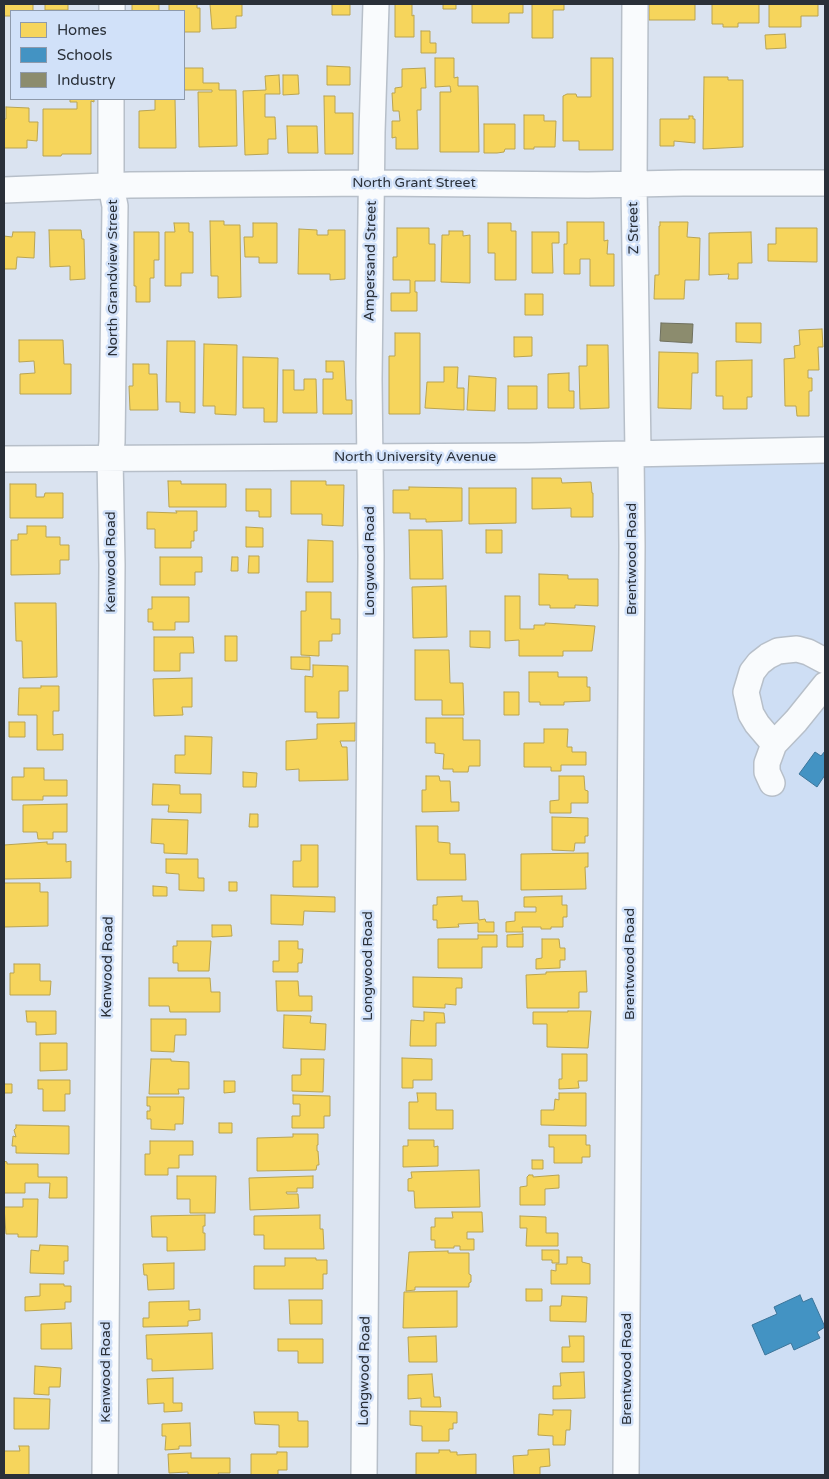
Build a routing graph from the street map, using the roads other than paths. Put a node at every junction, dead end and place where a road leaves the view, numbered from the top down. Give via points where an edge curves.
1 (376, 4) edge
2 (635, 4) edge
3 (112, 100) edge
4 (372, 183) junction
5 (825, 183) edge
6 (634, 184) junction
7 (111, 186) junction
8 (4, 190) edge
9 (825, 450) edge
10 (634, 453) junction
11 (369, 457) junction
12 (110, 458) junction
13 (4, 460) edge
14 (825, 661) edge
15 (825, 686) edge
16 (774, 744) junction
17 (772, 784) dead end
18 (105, 1475) edge
19 (364, 1475) edge
20 (626, 1475) edge

1 - 4 street, Ampersand Street
2 - 6 street, Z Street
3 - 7 street, North Grandview Street
4 - 6 street, North Grant Street
4 - 7 street, North Grant Street
4 - 11 street, Ampersand Street
5 - 6 street, North Grant Street
6 - 10 street, Z Street
7 - 8 street, North Grant Street
7 - 12 street, North Grandview Street via 115,206
9 - 10 street, North University Avenue
10 - 11 street, North University Avenue
10 - 20 street, Brentwood Road
11 - 12 street, North University Avenue
11 - 19 street, Longwood Road via 371,575
12 - 13 street, North University Avenue
12 - 18 street, Kenwood Road via 112,566
14 - 16 street via 797,649 778,651 759,663 752,672 746,692 751,714
15 - 16 street
16 - 17 street via 767,763

